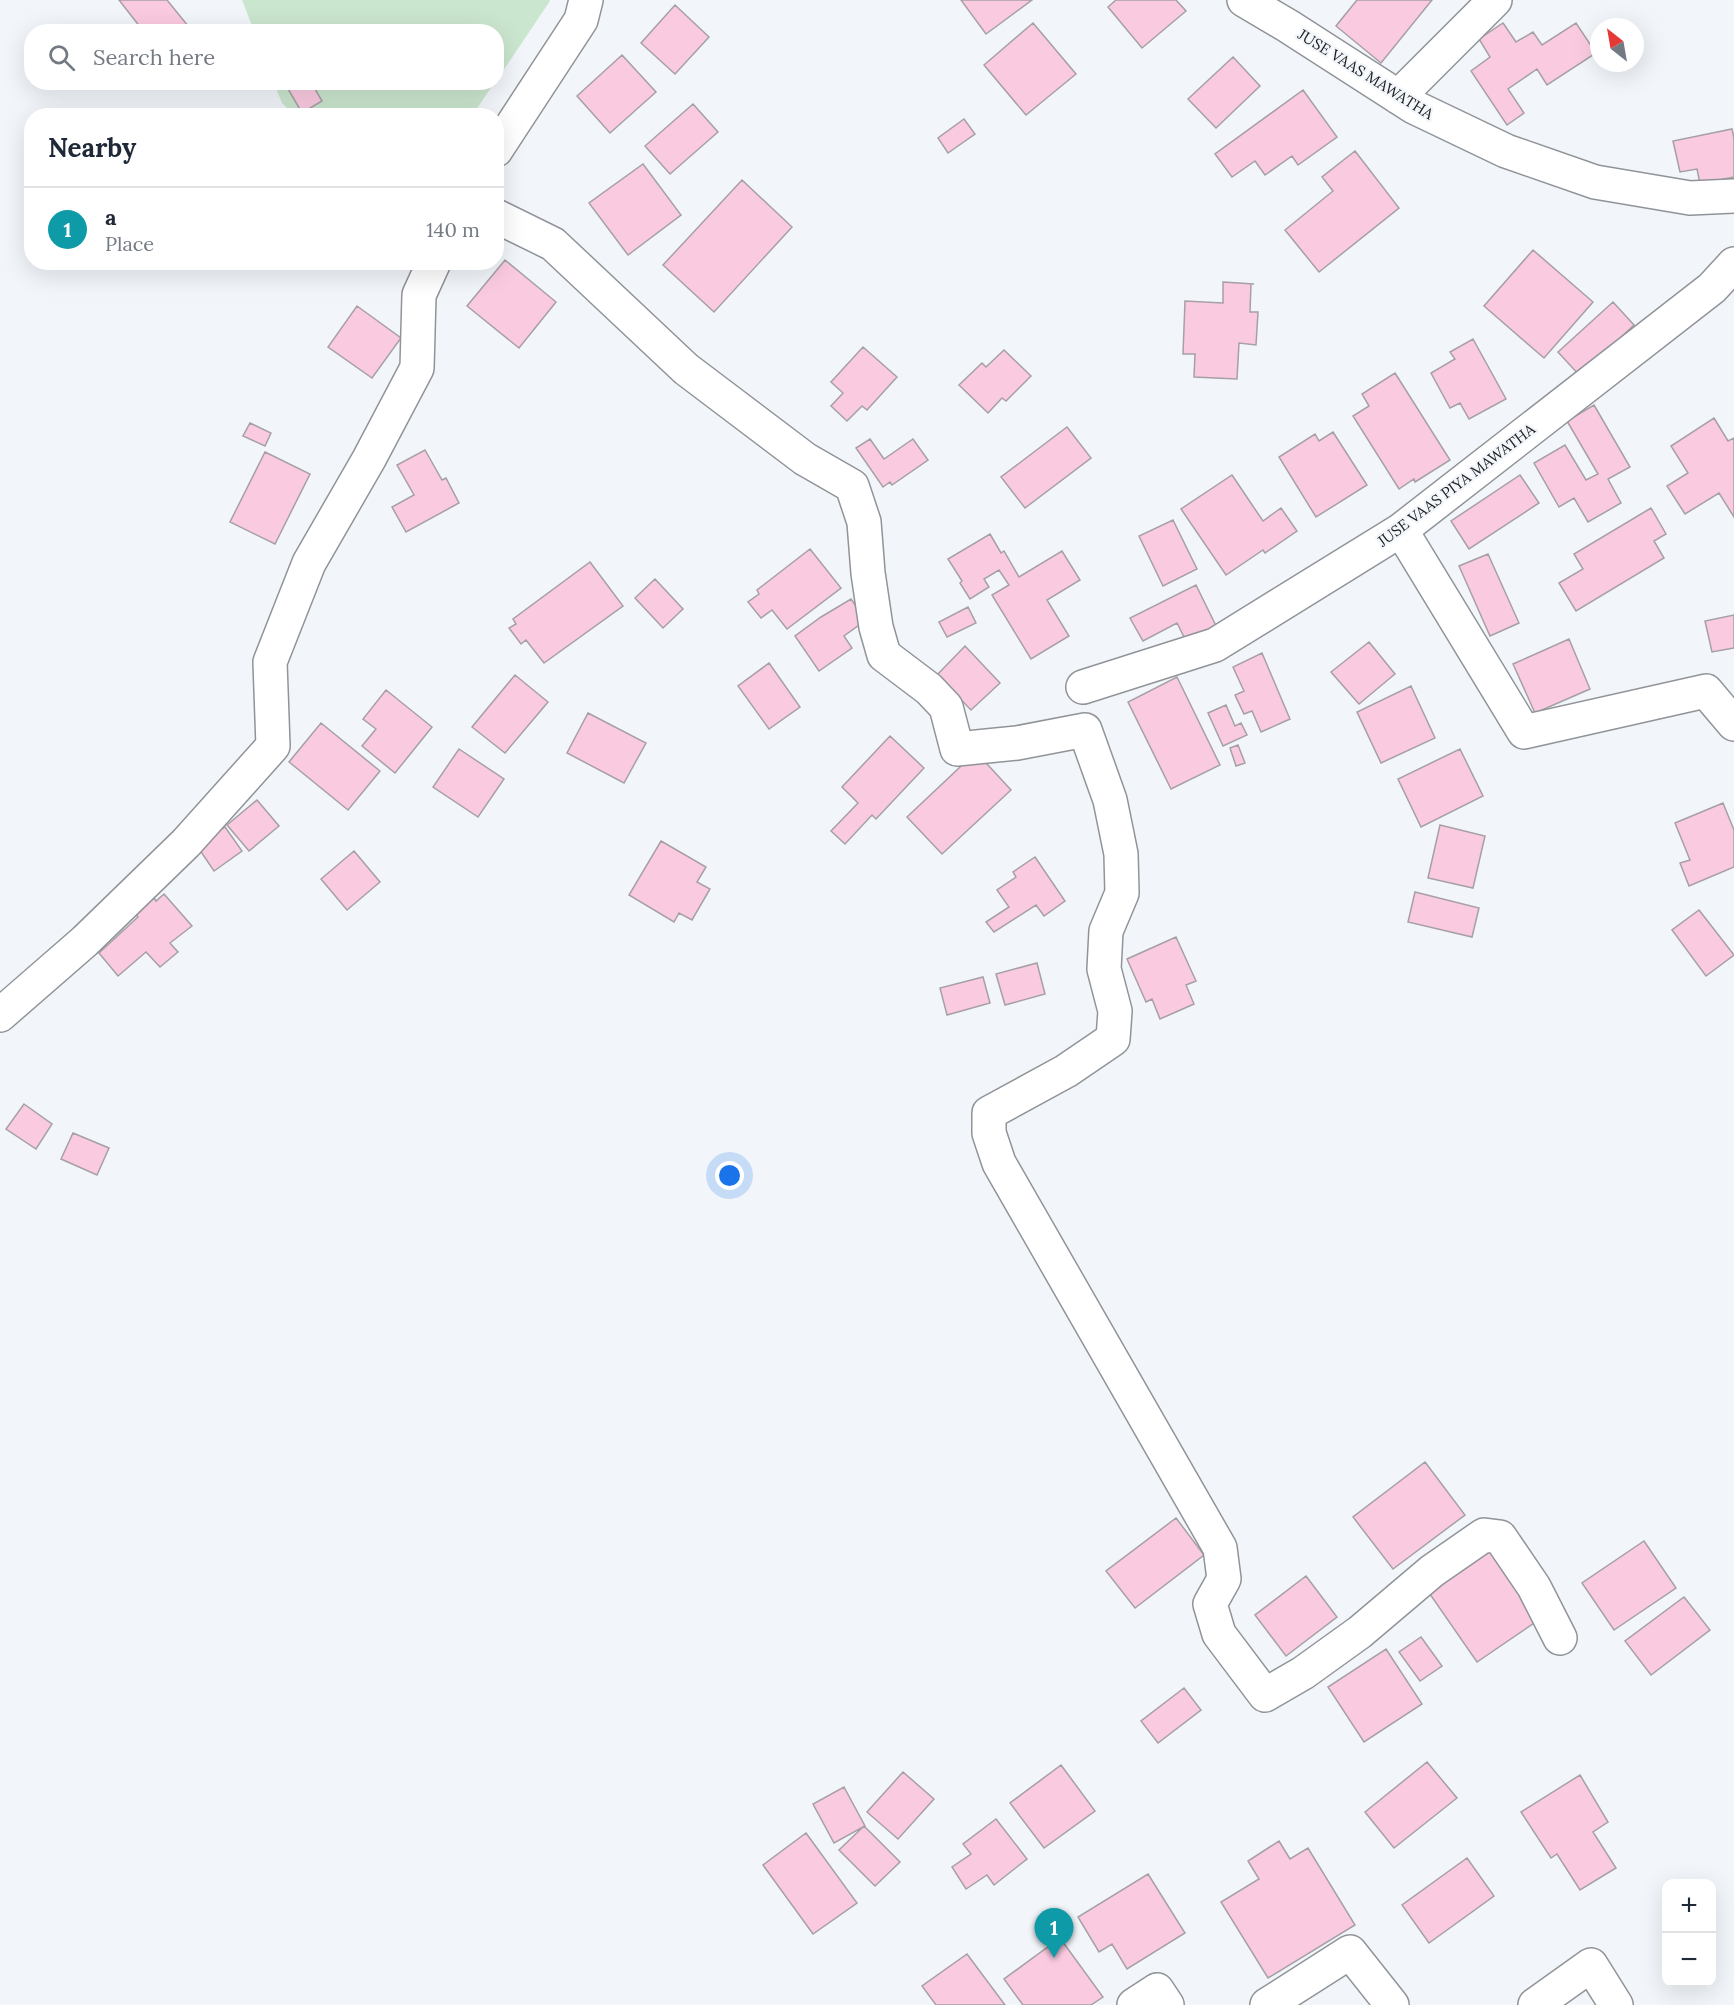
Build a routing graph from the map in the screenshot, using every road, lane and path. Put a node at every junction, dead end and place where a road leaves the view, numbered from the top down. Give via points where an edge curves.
1 (586, 0) edge
2 (1495, 0) edge
3 (1250, 1) edge
4 (1398, 97) junction
5 (504, 138) edge
6 (1734, 196) edge
7 (504, 220) edge
8 (1734, 264) edge
9 (430, 270) edge
10 (1401, 530) junction
11 (1083, 687) dead end
12 (1734, 724) edge
13 (0, 1015) edge
14 (1560, 1638) dead end
15 (1134, 2005) edge
16 (1167, 2005) edge
17 (1267, 2005) edge
18 (1392, 2005) edge
19 (1535, 2005) edge
20 (1616, 2005) edge

1 - 5 street via 581,20
2 - 4 street
3 - 4 street, JUSE VAAS MAWATHA
4 - 6 street, JUSE VAAS MAWATHA via 1506,151 1595,182 1690,198
7 - 14 street via 553,244 686,369 805,459 852,486 864,522 876,627 884,655 946,707 957,749 1084,730 1110,800 1121,854 1122,893 1106,931 1104,969 1115,1011 1113,1039 1066,1071 989,1113 989,1133 999,1163 1220,1548 1224,1579 1210,1604 1219,1634 1264,1695 1341,1646 1432,1571 1484,1535 1500,1538 1534,1587
8 - 10 street, JUSE VAAS PIYA MAWATHA via 1712,288
9 - 13 street via 419,294 417,368 309,562 270,662 273,746 178,851 86,941
10 - 11 street, JUSE VAAS PIYA MAWATHA via 1215,645
10 - 12 street via 1524,732 1706,691
15 - 16 street via 1157,1990
17 - 18 street via 1350,1952
19 - 20 street via 1592,1965

